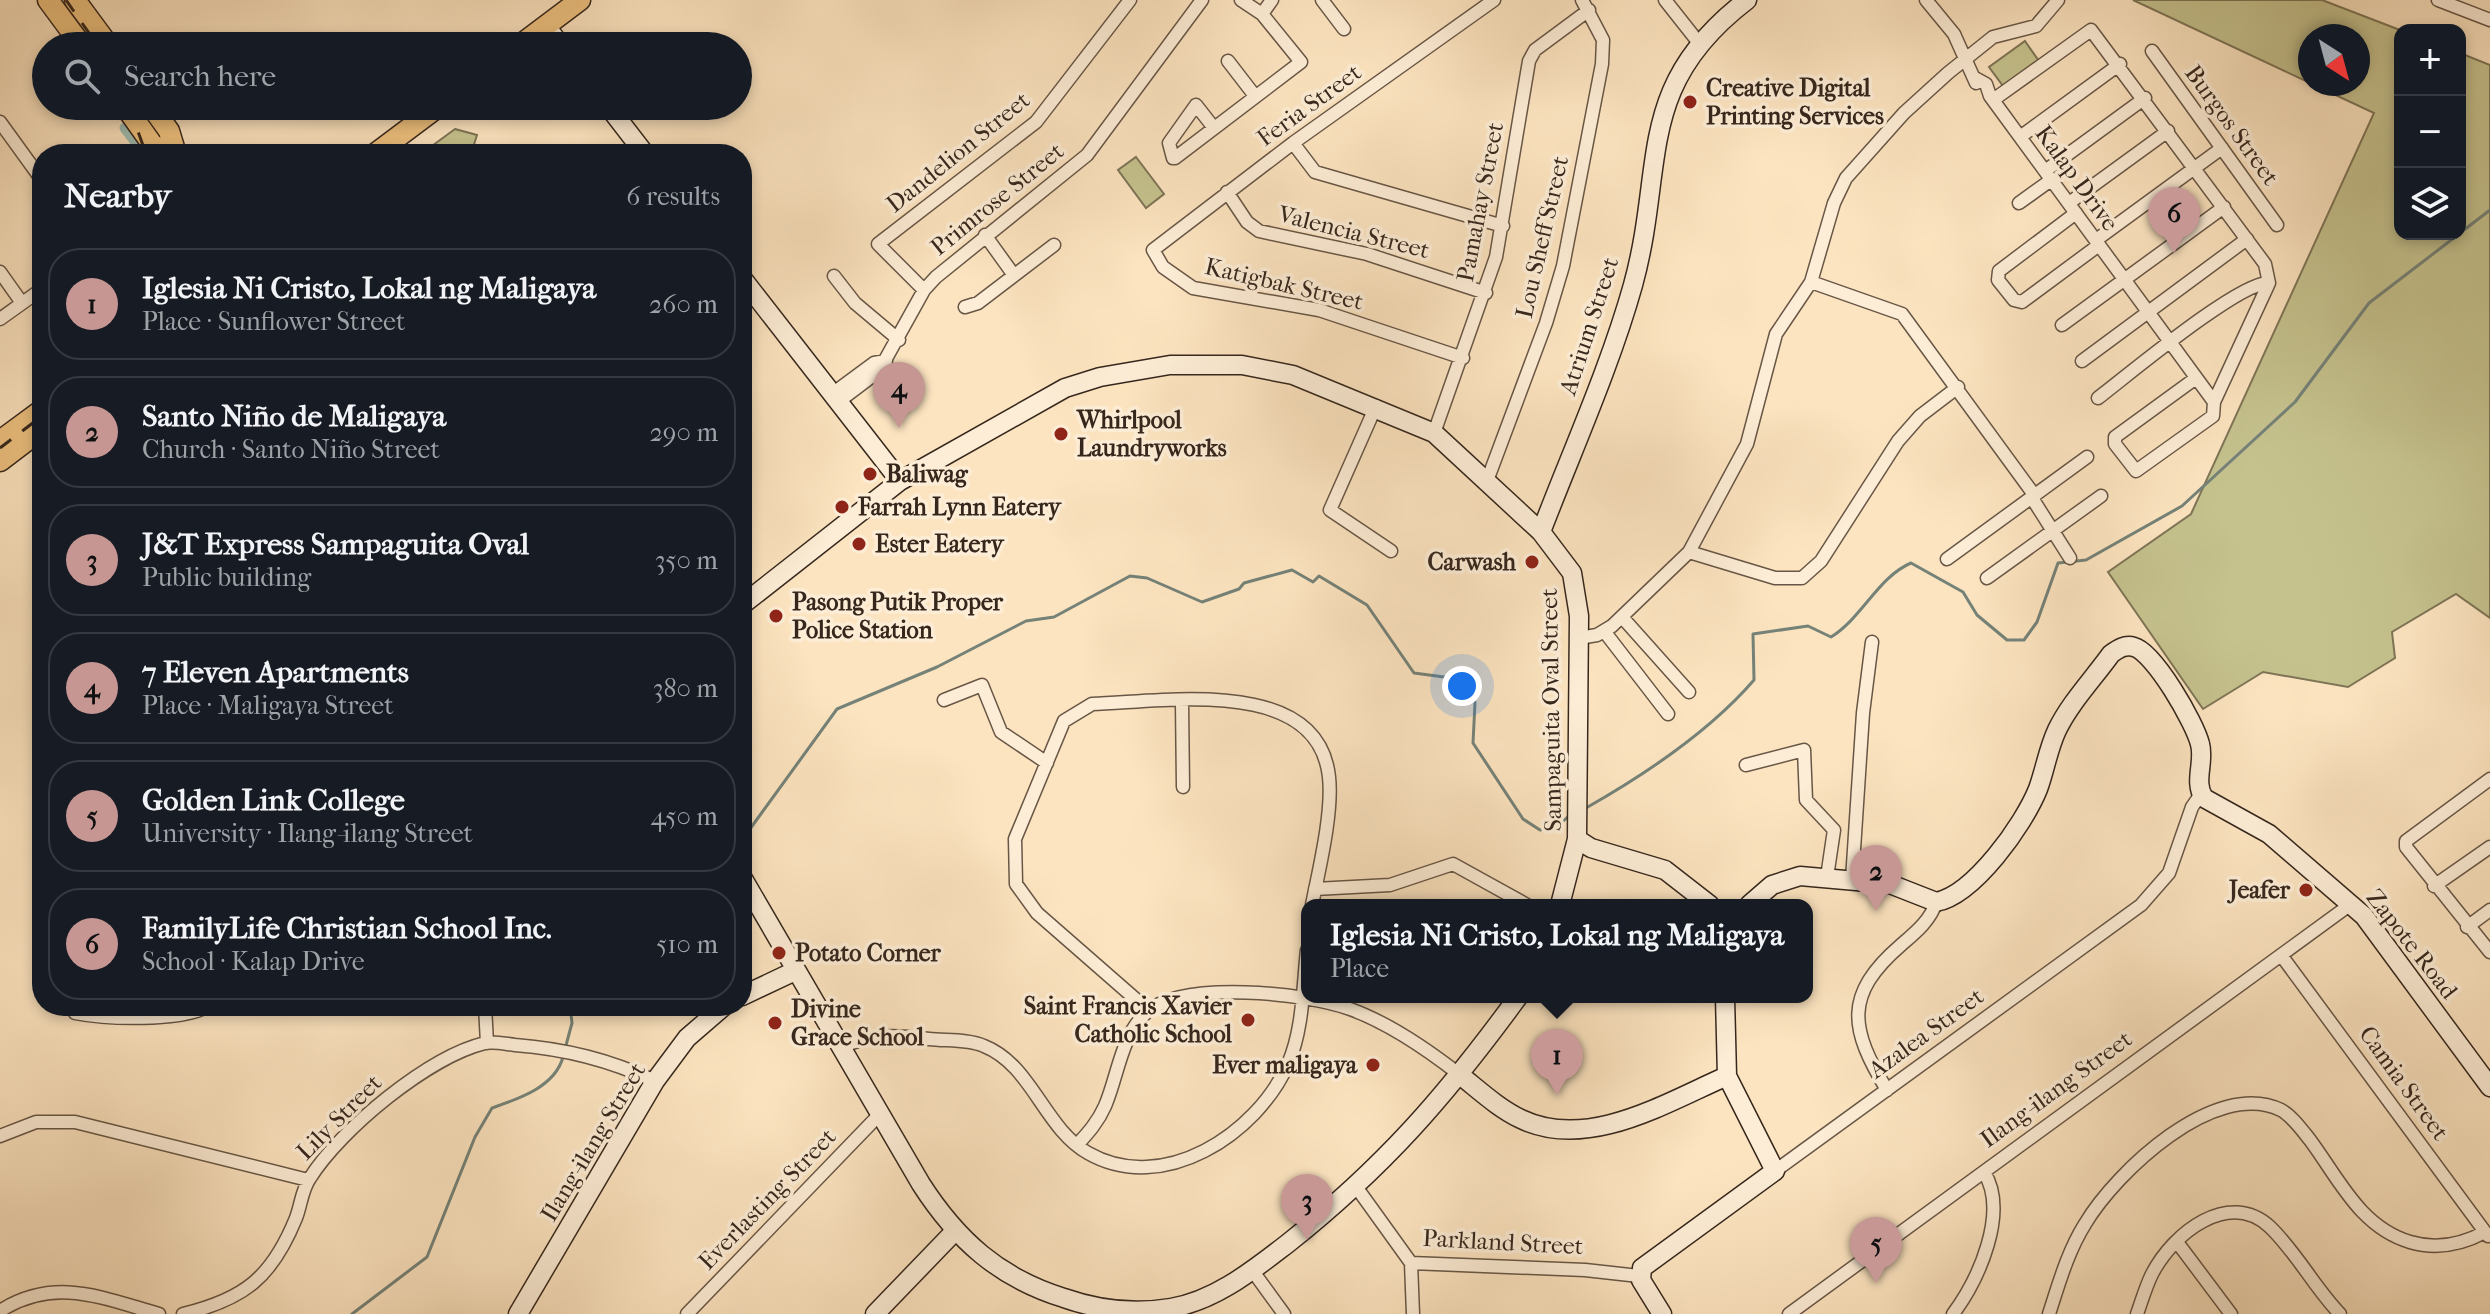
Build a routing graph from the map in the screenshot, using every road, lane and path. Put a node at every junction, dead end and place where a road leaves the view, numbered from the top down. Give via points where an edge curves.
1 (48, 0) edge
2 (75, 0) edge
3 (580, 0) edge
4 (1130, 0) edge
5 (1202, 0) edge
6 (1241, 0) edge
7 (1272, 0) edge
8 (1322, 0) edge
9 (1494, 0) edge
10 (1665, 0) edge
11 (1747, 0) edge
12 (1926, 0) edge
13 (2058, 0) edge
14 (2438, 0) edge
15 (1586, 5) edge
16 (1262, 14) junction
17 (2490, 20) edge
18 (546, 26) junction
19 (1344, 29) dead end
20 (72, 32) edge
21 (99, 32) edge
22 (538, 32) edge
23 (550, 32) edge
24 (1699, 43) junction
25 (2152, 51) dead end
26 (1963, 60) junction
27 (1228, 61) dead end
28 (2120, 64) junction
29 (1255, 96) junction
30 (1992, 98) junction
31 (2145, 98) junction
32 (135, 120) edge
33 (161, 120) edge
34 (420, 120) edge
35 (619, 120) edge
36 (0, 122) edge
37 (1214, 128) dead end
38 (2168, 131) junction
39 (2020, 137) junction
40 (1293, 143) junction
41 (152, 144) edge
42 (173, 144) edge
43 (388, 144) edge
44 (637, 144) edge
45 (2222, 148) junction
46 (32, 166) edge
47 (2195, 167) junction
48 (2048, 175) junction
49 (1227, 192) junction
50 (2019, 203) dead end
51 (2224, 207) junction
52 (2072, 208) junction
53 (2277, 225) dead end
54 (1503, 226) junction
55 (985, 235) junction
56 (2247, 239) junction
57 (2097, 242) junction
58 (1054, 245) dead end
59 (1153, 250) joint
60 (0, 272) edge
61 (1013, 274) junction
62 (834, 276) dead end
63 (2124, 279) junction
64 (1811, 282) junction
65 (2269, 283) junction
66 (924, 290) junction
67 (752, 291) edge
68 (1486, 293) junction
69 (32, 296) edge
70 (22, 303) junction
71 (965, 307) dead end
72 (2148, 312) junction
73 (0, 319) edge
74 (2062, 325) dead end
75 (899, 340) junction
76 (2171, 343) junction
77 (1463, 358) junction
78 (2082, 361) dead end
79 (2196, 378) junction
80 (1958, 387) junction
81 (835, 398) junction
82 (2098, 398) dead end
83 (2214, 402) junction
84 (1376, 406) junction
85 (32, 417) edge
86 (1436, 429) junction
87 (32, 437) edge
88 (0, 441) edge
89 (2087, 457) dead end
90 (0, 461) edge
91 (900, 481) junction
92 (1487, 481) junction
93 (2101, 496) dead end
94 (2033, 497) junction
95 (2053, 531) junction
96 (1541, 532) junction
97 (1391, 551) dead end
98 (1689, 552) junction
99 (2070, 558) dead end
100 (1947, 559) dead end
101 (1987, 578) dead end
102 (752, 597) edge
103 (1622, 617) junction
104 (1604, 631) junction
105 (1579, 638) junction
106 (1872, 642) dead end
107 (1689, 692) dead end
108 (944, 700) dead end
109 (1182, 702) junction
110 (1668, 714) dead end
111 (1047, 763) junction
112 (1746, 765) dead end
113 (2490, 779) edge
114 (1183, 787) dead end
115 (2201, 794) junction
116 (1577, 839) junction
117 (2490, 847) edge
118 (1827, 877) junction
119 (1852, 880) junction
120 (2434, 886) junction
121 (1315, 889) junction
122 (752, 895) edge
123 (1313, 899) edge
124 (1516, 899) edge
125 (1562, 899) edge
126 (1702, 899) edge
127 (1757, 899) edge
128 (1936, 902) junction
129 (2351, 904) junction
130 (2490, 910) edge
131 (2467, 927) junction
132 (2490, 952) edge
133 (2281, 955) junction
134 (795, 971) junction
135 (752, 991) edge
136 (1301, 999) joint
137 (1321, 1003) edge
138 (1514, 1003) edge
139 (1725, 1003) edge
140 (1148, 1010) junction
141 (88, 1016) edge
142 (138, 1016) edge
143 (486, 1016) edge
144 (712, 1016) edge
145 (487, 1043) junction
146 (840, 1048) junction
147 (1460, 1075) junction
148 (1727, 1076) junction
149 (655, 1081) junction
150 (2490, 1087) edge
151 (1887, 1090) junction
152 (879, 1115) junction
153 (0, 1136) edge
154 (1077, 1145) junction
155 (1775, 1171) junction
156 (1984, 1172) junction
157 (308, 1180) junction
158 (1357, 1188) junction
159 (955, 1231) junction
160 (2488, 1235) edge
161 (2177, 1242) junction
162 (1411, 1263) junction
163 (1252, 1270) junction
164 (1639, 1276) junction
165 (0, 1311) edge
166 (159, 1314) edge
167 (183, 1314) edge
168 (518, 1314) edge
169 (687, 1314) edge
170 (875, 1314) edge
171 (1284, 1314) edge
172 (1413, 1314) edge
173 (1662, 1314) edge
174 (1789, 1314) edge
175 (1953, 1314) edge
176 (2049, 1314) edge
177 (2137, 1314) edge
178 (2231, 1314) edge
179 (2340, 1314) edge

1 - 20 main road
2 - 21 main road
3 - 18 main road
4 - 66 street, Dandelion Street via 1036,122 878,244
5 - 55 street, Primrose Street via 1087,155
6 - 16 street
7 - 16 street
8 - 19 street
9 - 40 street, Feria Street
10 - 24 street
11 - 24 street, Atrium Street
12 - 26 street, Kalap Drive via 1954,34
13 - 26 street via 2029,31 1993,37
14 - 17 street
15 - 54 street, Pamahay Street via 1529,61
15 - 92 street, Lou Sheff Street via 1603,40 1602,64 1563,266
16 - 29 street via 1301,62
18 - 22 main road
18 - 23 street
24 - 96 street, Atrium Street via 1669,91 1633,284
25 - 45 street, Burgos Street
26 - 30 street, Kalap Drive via 1979,89
26 - 64 street via 1904,113 1846,178
27 - 29 street
28 - 30 street via 2091,30
28 - 31 street
28 - 39 street
29 - 37 street
30 - 39 street, Kalap Drive
31 - 38 street
31 - 48 street
32 - 41 main road
33 - 42 main road
34 - 43 main road
35 - 44 street
36 - 46 street
38 - 47 street
38 - 52 street
39 - 48 street, Kalap Drive
40 - 49 street, Feria Street
40 - 54 street via 1315,172
45 - 47 street
45 - 53 street, Burgos Street
47 - 51 street
47 - 57 street
48 - 50 street
48 - 52 street, Kalap Drive
49 - 59 street, Feria Street
49 - 68 street, Valencia Street via 1259,231 1367,254
51 - 56 street
51 - 63 street
52 - 57 street, Kalap Drive
52 - 57 street via 1999,271 1998,280 2022,302
54 - 68 street, Pamahay Street
55 - 61 street
55 - 66 street, Primrose Street
56 - 65 street via 2268,270
56 - 72 street
57 - 63 street, Kalap Drive
58 - 61 street
59 - 77 street, Katigbak Street via 1163,267 1193,288 1319,310
60 - 70 street
61 - 71 street via 978,303
62 - 75 street via 862,311
63 - 72 street, Kalap Drive
63 - 74 street
64 - 80 street via 1902,314
64 - 98 street via 1776,334 1747,444
65 - 76 street via 2255,284
65 - 83 street
66 - 75 street, Primrose Street
67 - 81 street
68 - 77 street, Pamahay Street
69 - 70 street
70 - 73 street
72 - 76 street, Kalap Drive
72 - 78 street
75 - 81 street, Primrose Street via 886,361 874,363
76 - 79 street, Kalap Drive
76 - 82 street
77 - 86 street, Pamahay Street
79 - 83 street, Kalap Drive
79 - 83 street via 2115,437 2115,444 2140,471 2213,416
80 - 94 street
80 - 98 street via 1909,427 1821,561 1802,578 1775,578
81 - 91 street
84 - 86 street, Sampaguita Oval Street
84 - 91 street, Sampaguita Oval Street via 1260,367 1142,369 1100,377 1035,402
84 - 97 street via 1330,510
85 - 88 main road
86 - 92 street, Sampaguita Oval Street
87 - 90 main road
89 - 94 street
91 - 102 street, Sampaguita Oval Street
92 - 96 street, Sampaguita Oval Street
93 - 95 street
94 - 95 street
94 - 100 street
95 - 99 street
95 - 101 street
96 - 105 street, Sampaguita Oval Street via 1572,573
98 - 103 street
103 - 104 street
103 - 107 street
104 - 105 street
104 - 110 street
105 - 116 street, Sampaguita Oval Street
106 - 119 street
108 - 111 street via 982,685 1001,732
109 - 111 street via 1092,704 1078,710 1064,721
109 - 114 street
109 - 121 street via 1265,705 1293,716 1319,744 1330,781
111 - 140 street via 1015,839 1016,884 1037,913
112 - 118 street via 1804,750 1806,800 1834,830
113 - 120 street via 2406,841
115 - 128 street via 2201,746 2191,721 2145,654 2122,647 2111,654 2062,720 2034,796 2010,838 1972,878
115 - 129 street, Zapote Road via 2269,834
115 - 151 street, Azalea Street via 2169,873 2141,905
116 - 125 street, Sampaguita Oval Street
116 - 126 street via 1665,870
117 - 120 street
118 - 119 street
118 - 127 street via 1782,880
119 - 128 street via 1890,884
120 - 131 street
121 - 123 street
121 - 124 street via 1390,885 1453,864
122 - 134 street
128 - 151 street via 1929,919 1884,959 1861,991 1862,1043
129 - 133 street, Ilang-ilang Street
129 - 150 street, Zapote Road
130 - 131 street
131 - 132 street
133 - 156 street, Ilang-ilang Street
133 - 160 street, Camia Street
134 - 135 street
134 - 146 street
136 - 140 street via 1220,992 1182,997
136 - 154 street via 1296,1041 1277,1085 1219,1142 1151,1168 1105,1160
137 - 147 street via 1368,1017
138 - 147 street
139 - 148 street
140 - 154 street via 1127,1041 1101,1115
141 - 142 street
143 - 145 street
144 - 149 street, Ilang-ilang Street via 687,1038
145 - 149 street, Lily Street via 580,1052
145 - 157 street, Lily Street via 420,1073 394,1092
146 - 152 street
146 - 154 street via 889,1035 980,1044 1013,1066
147 - 148 street via 1523,1120 1580,1130 1630,1117
147 - 158 street
148 - 155 street
149 - 168 street, Ilang-ilang Street
151 - 155 street, Azalea Street
152 - 159 street
152 - 169 street, Everlasting Street
153 - 157 street, Lily Street via 36,1122 75,1122
155 - 164 street, Azalea Street via 1642,1268
156 - 174 street, Ilang-ilang Street
156 - 175 street via 1993,1186 1991,1226 1974,1277
157 - 167 street via 282,1251 263,1276 238,1296
158 - 162 street, Parkland Street
158 - 163 street
159 - 163 street via 1016,1280 1109,1309 1173,1308 1212,1294
159 - 170 street
160 - 176 street via 2443,1247 2394,1237 2363,1214 2284,1111 2265,1104 2225,1105 2134,1164 2100,1200 2070,1252
161 - 177 street via 2153,1272
161 - 178 street
161 - 179 street via 2226,1211 2254,1215 2285,1244
162 - 164 street, Parkland Street
162 - 172 street
163 - 171 street
164 - 173 street
165 - 166 street via 34,1295 79,1291

